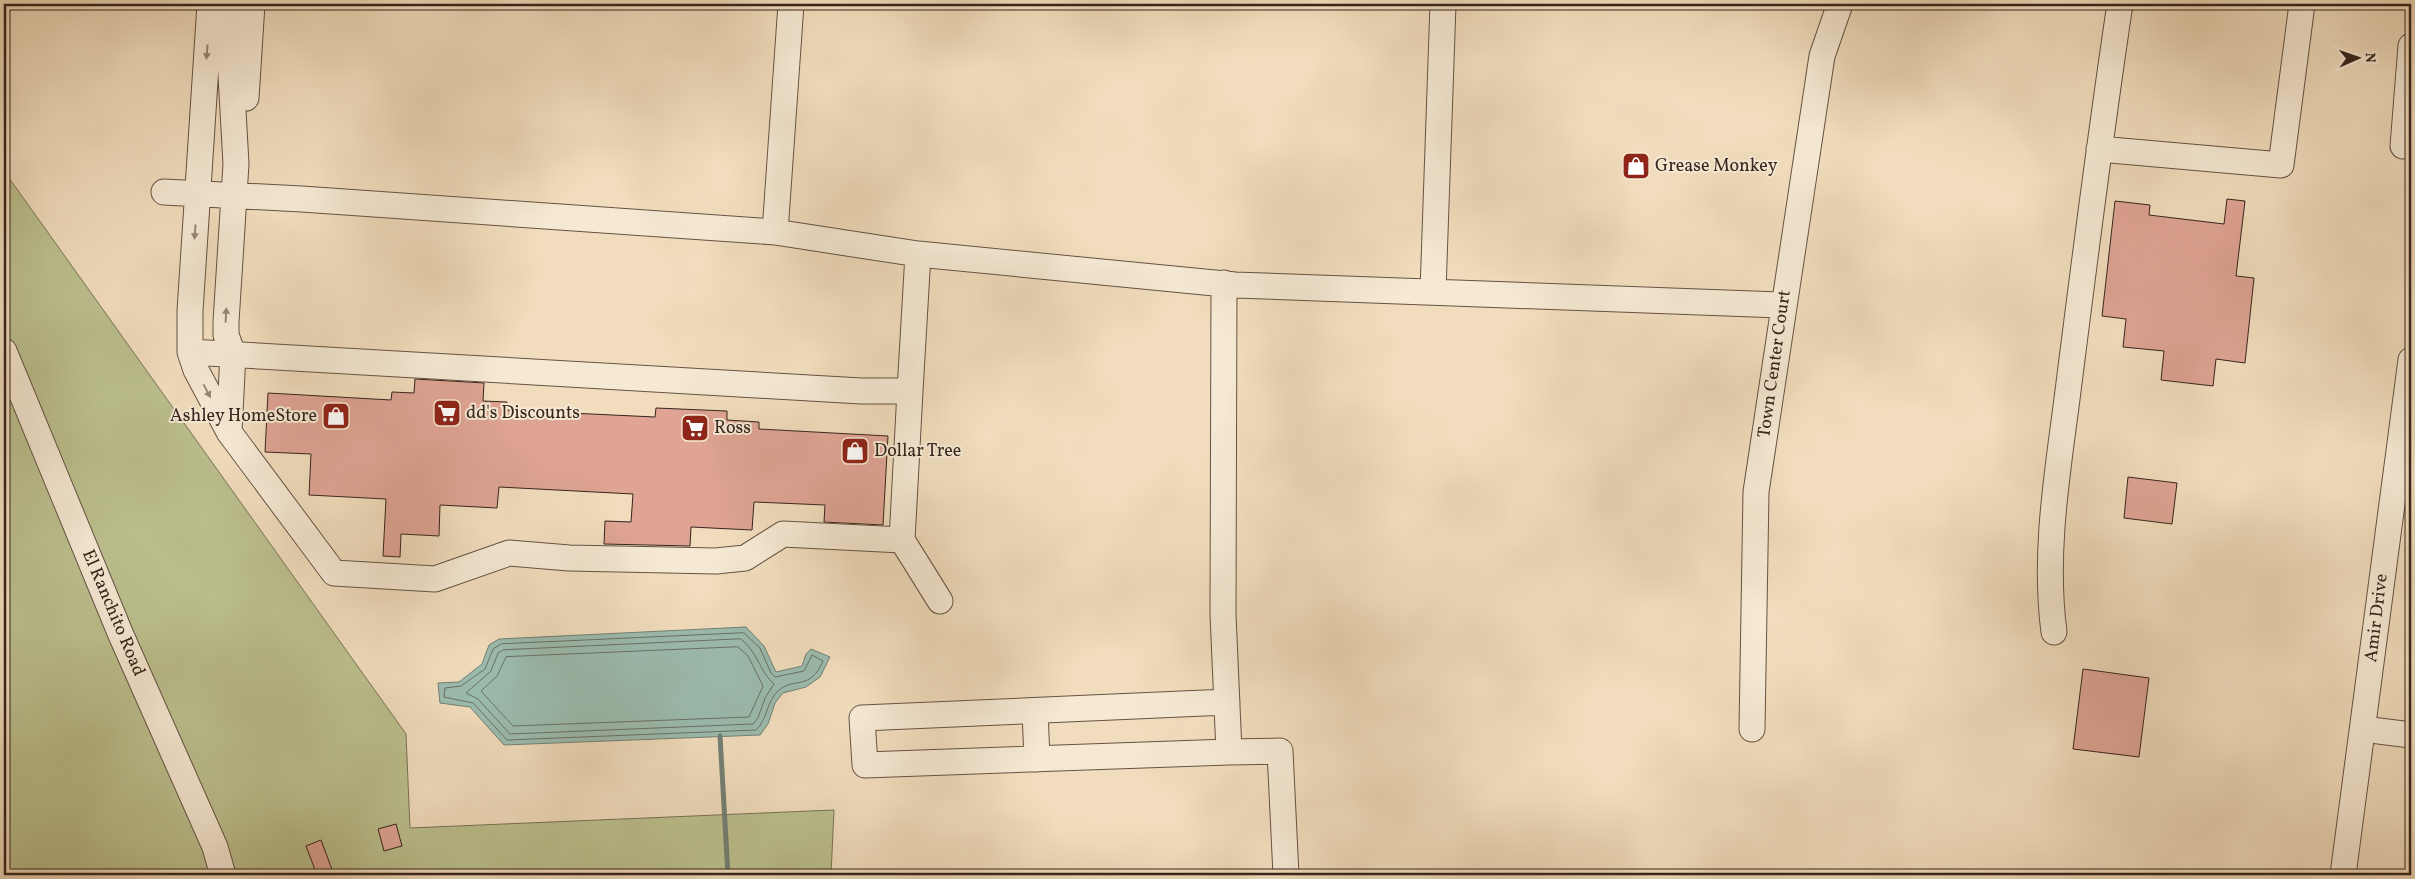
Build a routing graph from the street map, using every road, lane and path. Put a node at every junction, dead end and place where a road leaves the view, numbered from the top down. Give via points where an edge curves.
1 (210, 4) edge
2 (233, 4) edge
3 (252, 4) edge
4 (791, 4) edge
5 (1443, 4) edge
6 (1840, 4) edge
7 (2120, 4) edge
8 (2302, 4) edge
9 (2411, 46) edge
10 (2403, 146) dead end
11 (2099, 149) junction
12 (164, 192) dead end
13 (198, 195) junction
14 (235, 197) junction
15 (775, 232) junction
16 (918, 254) junction
17 (1224, 284) junction
18 (1433, 291) junction
19 (1783, 305) junction
20 (190, 352) junction
21 (233, 354) junction
22 (5, 356) edge
23 (2411, 360) edge
24 (910, 391) junction
25 (229, 432) junction
26 (902, 540) junction
27 (940, 601) dead end
28 (2054, 632) dead end
29 (1227, 702) junction
30 (1036, 711) junction
31 (1752, 729) dead end
32 (2363, 729) junction
33 (2411, 735) edge
34 (1229, 752) junction
35 (1037, 759) junction
36 (223, 875) edge
37 (1286, 875) edge
38 (2343, 875) edge

1 -> 13 street
2 - 14 street via 230,58
3 - 14 street via 240,174
4 - 15 street
5 - 18 street
6 - 19 street, Town Center Court via 1822,56
7 - 11 street
8 - 11 street via 2281,165
9 - 10 street
11 - 28 street via 2053,518 2050,601
12 - 13 street
13 - 14 street
13 -> 20 street
14 - 15 street
21 -> 14 street via 226,335 226,322
15 - 16 street
16 - 17 street
16 - 24 street
17 - 18 street
17 - 29 street via 1223,614
18 - 19 street
19 - 31 street, Town Center Court via 1756,492
20 - 21 street
20 -> 25 street
21 - 24 street via 861,391
21 - 25 street
22 - 36 street, El Ranchito Road via 121,635 215,847
23 - 32 street, Amir Drive
24 - 26 street
25 - 26 street via 334,573 435,579 509,553 569,558 716,561 745,558 783,534
26 - 27 street
29 - 30 street
29 - 34 street
30 - 35 street
30 - 35 street via 862,718 865,765
32 - 33 street
32 - 38 street, Amir Drive
34 - 35 street
34 - 37 street via 1280,751

